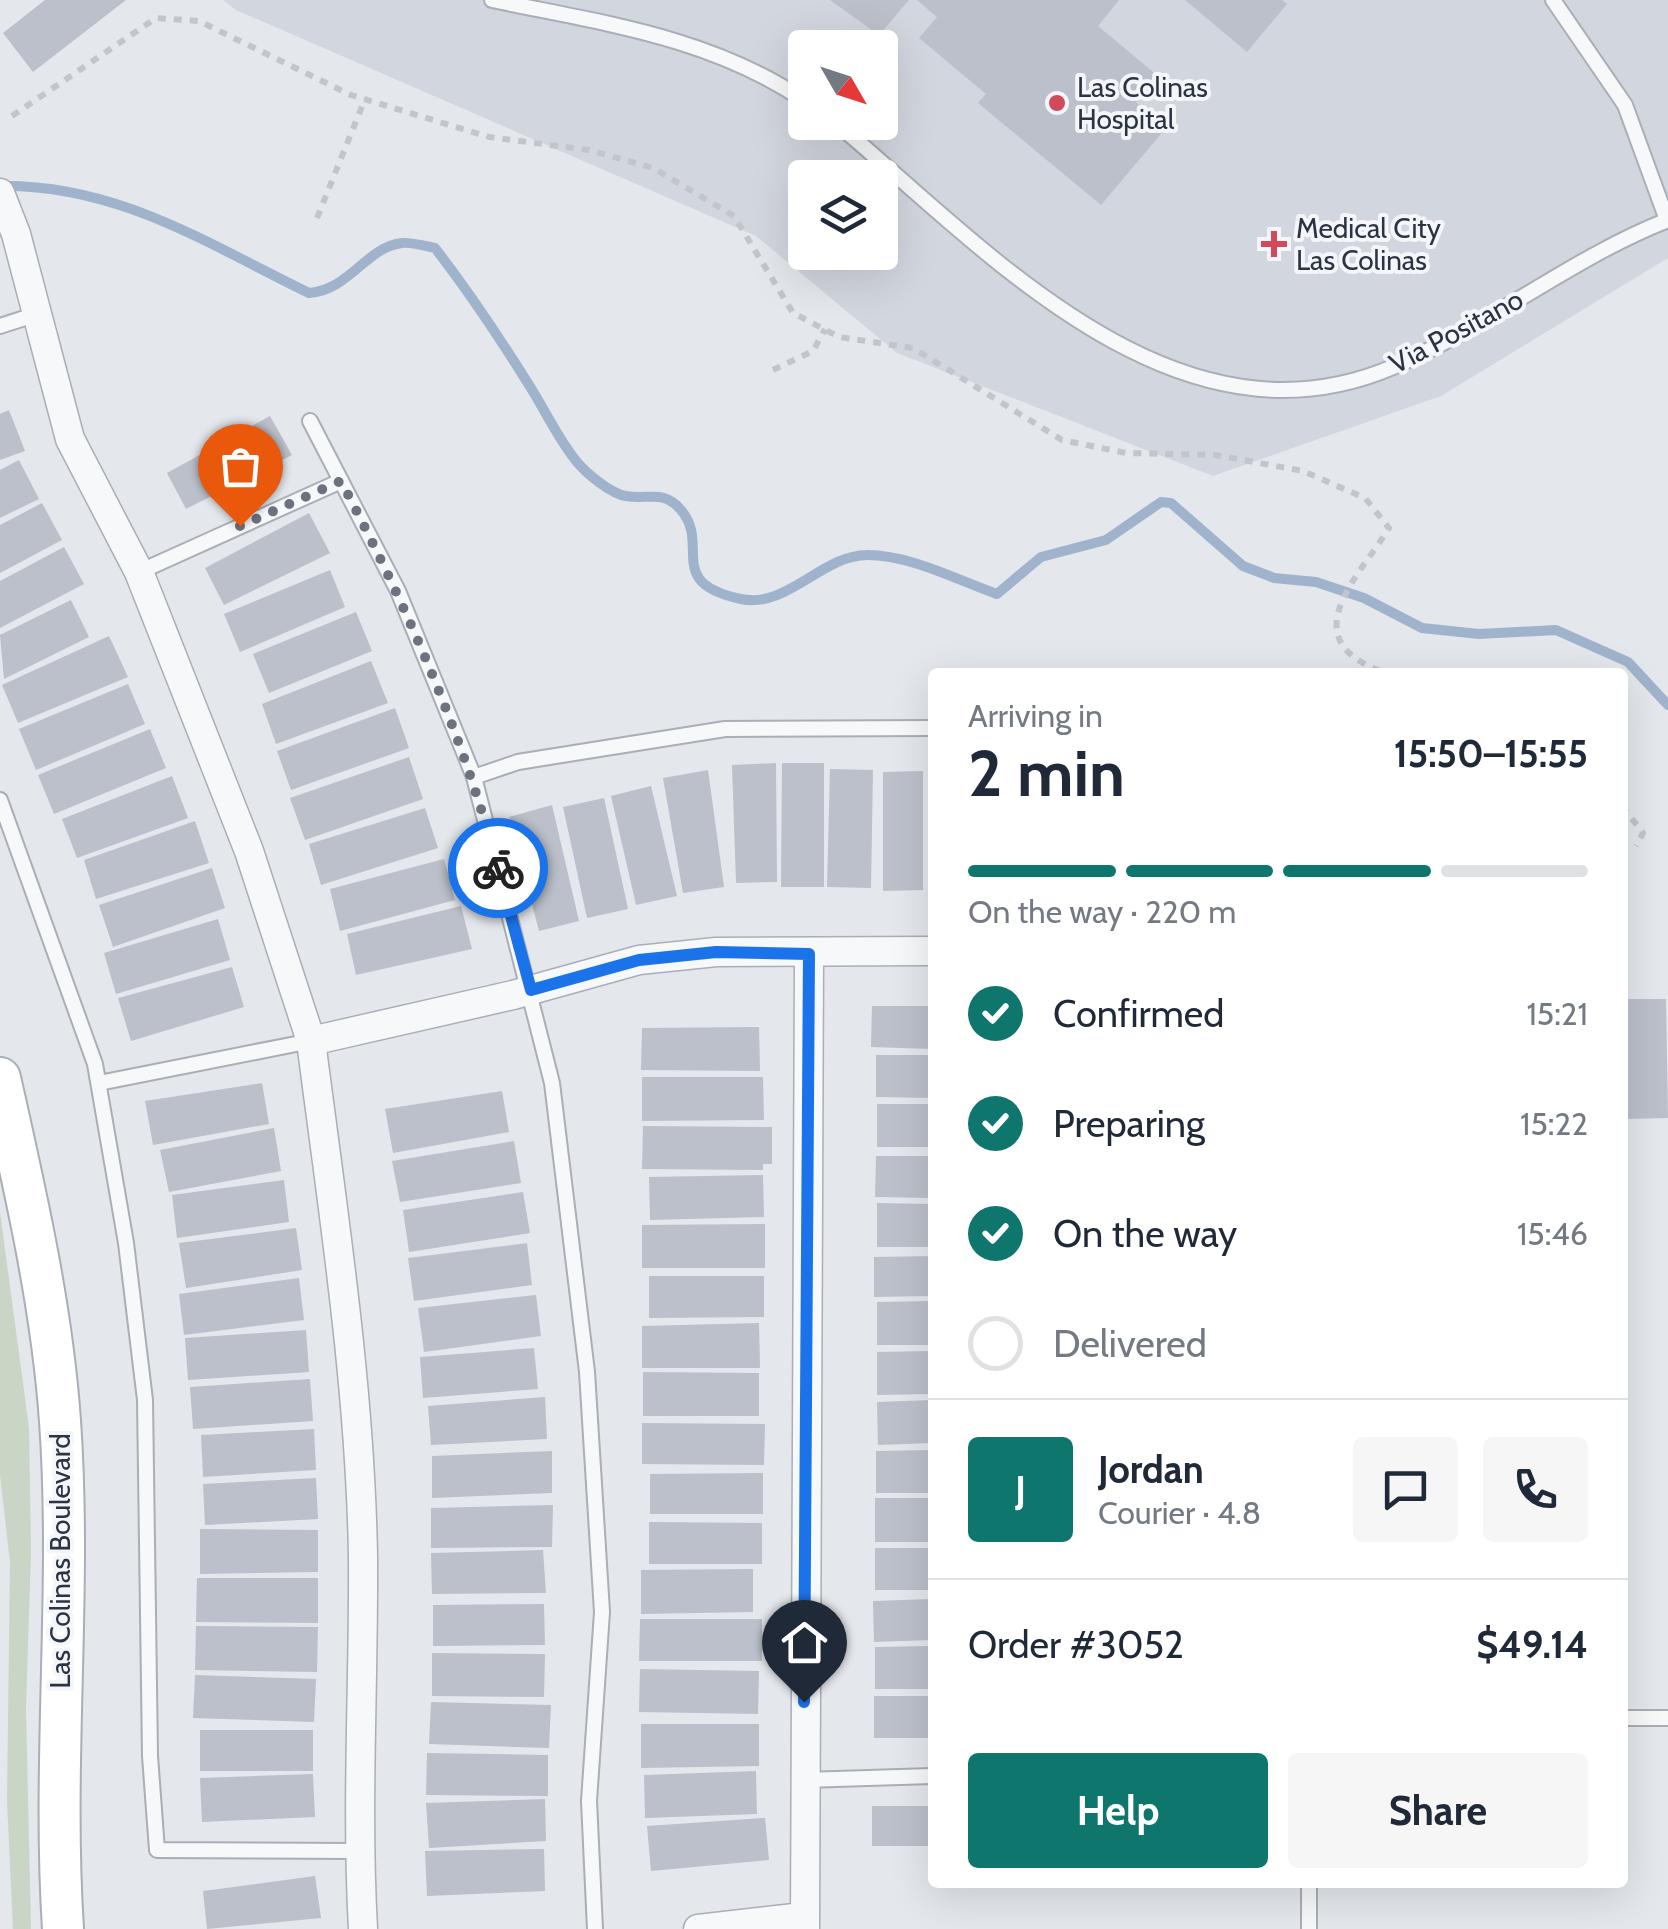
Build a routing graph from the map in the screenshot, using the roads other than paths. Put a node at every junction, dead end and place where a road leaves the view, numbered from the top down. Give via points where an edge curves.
1 (492, 0) edge
2 (1553, 0) edge
3 (788, 90) edge
4 (856, 140) edge
5 (0, 193) edge
6 (1667, 220) edge
7 (34, 315) junction
8 (0, 326) edge
9 (310, 420) dead end
10 (341, 481) junction
11 (138, 572) junction
12 (928, 728) edge
13 (474, 777) junction
14 (0, 800) edge
15 (928, 951) edge
16 (809, 954) junction
17 (531, 990) junction
18 (311, 1042) junction
19 (0, 1078) edge
20 (98, 1082) junction
21 (1628, 1718) edge
22 (1668, 1718) edge
23 (928, 1776) edge
24 (804, 1780) junction
25 (358, 1851) junction
26 (1309, 1888) edge
27 (804, 1923) edge
28 (63, 1929) edge
29 (363, 1929) edge
30 (595, 1929) edge
31 (698, 1929) edge
32 (1309, 1929) edge

1 - 3 lane via 678,39
2 - 6 lane via 1625,105
4 - 6 lane, Via Positano via 1056,308 1103,338 1204,381 1261,388 1318,390 1388,369 1450,342 1609,245
5 - 7 street
7 - 8 lane
7 - 11 street via 70,439
9 - 10 lane
10 - 11 lane
10 - 13 lane via 398,591
11 - 18 street via 248,851
12 - 13 lane via 724,729 518,762
13 - 17 lane
14 - 20 lane
15 - 16 street
16 - 17 street via 716,952 639,960
16 - 24 street
17 - 18 street
17 - 30 lane via 552,1083 587,1372 602,1612 589,1801
18 - 20 lane
18 - 25 street via 348,1324 363,1555
19 - 28 main road, Las Colinas Boulevard via 60,1418
20 - 25 lane via 145,1400 156,1850
21 - 22 lane
23 - 24 lane
24 - 27 street
25 - 29 street
26 - 32 lane
27 - 31 street

